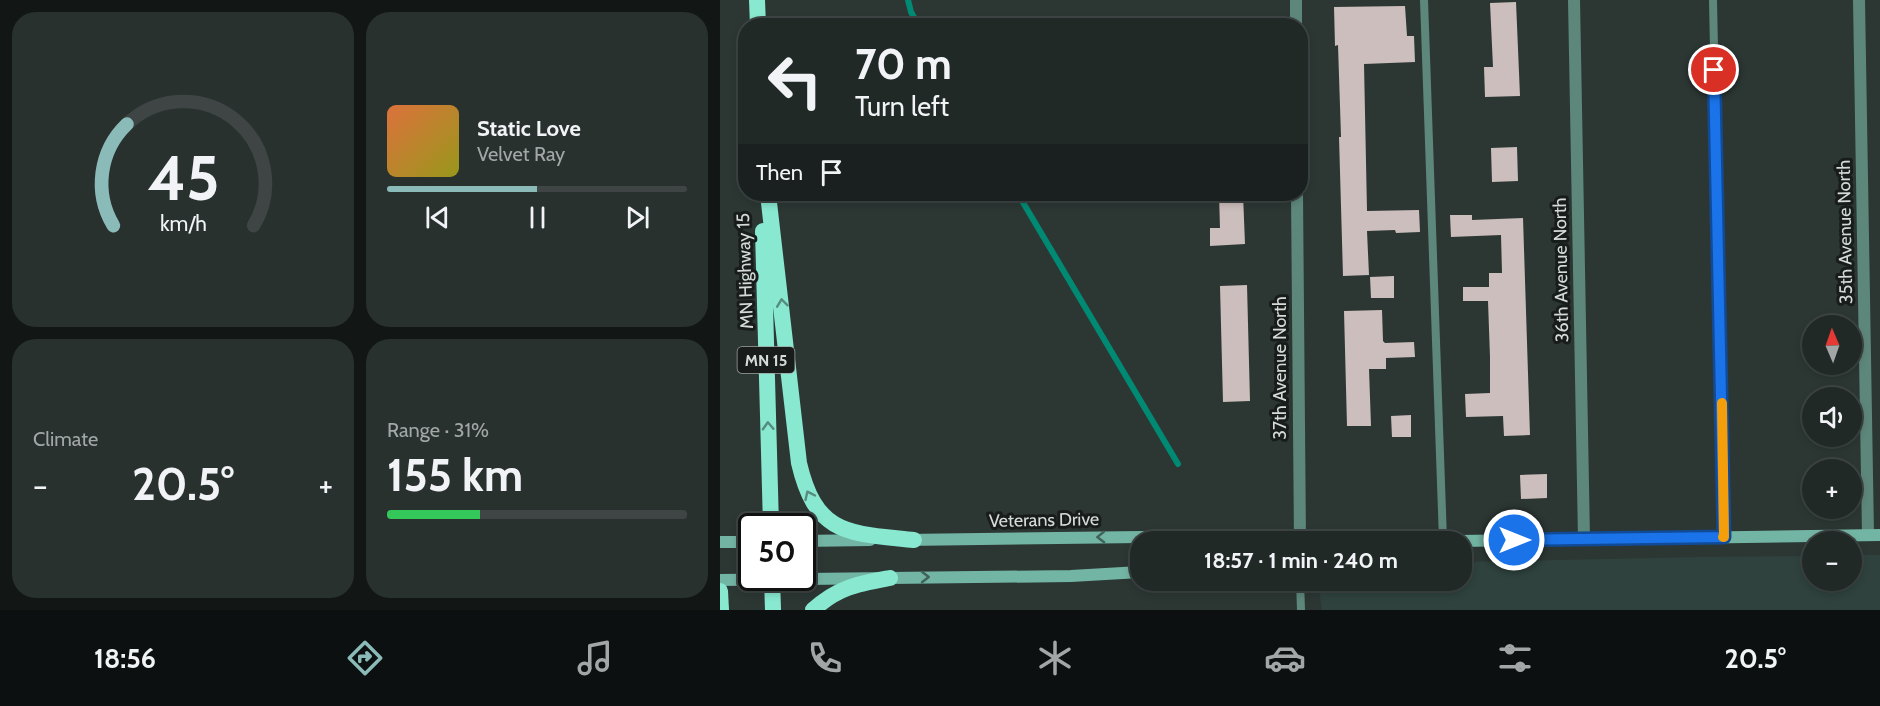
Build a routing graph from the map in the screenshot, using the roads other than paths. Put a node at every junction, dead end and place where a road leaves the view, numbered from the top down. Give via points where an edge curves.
1 (757, 0) edge
2 (1296, 0) edge
3 (1424, 0) edge
4 (1574, 0) edge
5 (1713, 0) edge
6 (1858, 0) edge
7 (758, 18) edge
8 (1296, 18) edge
9 (762, 201) edge
10 (769, 201) edge
11 (1297, 201) edge
12 (771, 513) edge
13 (1300, 531) edge
14 (1443, 531) edge
15 (1874, 535) edge
16 (1130, 537) edge
17 (1724, 537) junction
18 (1584, 539) junction
19 (914, 540) junction
20 (1472, 540) edge
21 (816, 541) edge
22 (720, 542) edge
23 (738, 542) edge
24 (1130, 573) edge
25 (816, 578) edge
26 (890, 578) junction
27 (738, 579) edge
28 (720, 580) edge
29 (720, 591) edge
30 (772, 591) edge
31 (1300, 591) edge
32 (721, 610) edge
33 (773, 610) edge
34 (813, 610) edge
35 (1301, 610) edge

1 - 7 highway
2 - 8 street
3 - 14 lane
4 - 18 street, 36th Avenue North
5 - 17 lane
6 - 15 street, 35th Avenue North
12 -> 9 highway, MN Highway 15 / MN 15
19 -> 10 highway via 838,528 822,515 807,493 799,463
11 - 13 street, 37th Avenue North
15 - 17 main road
16 -> 19 main road, Veterans Drive
17 - 18 main road
18 - 20 main road
19 - 21 main road, Veterans Drive
22 - 23 main road
26 -> 24 main road
25 - 26 main road
26 - 34 highway via 851,585
27 - 28 main road
29 - 32 highway
30 - 33 highway
31 - 35 lane

